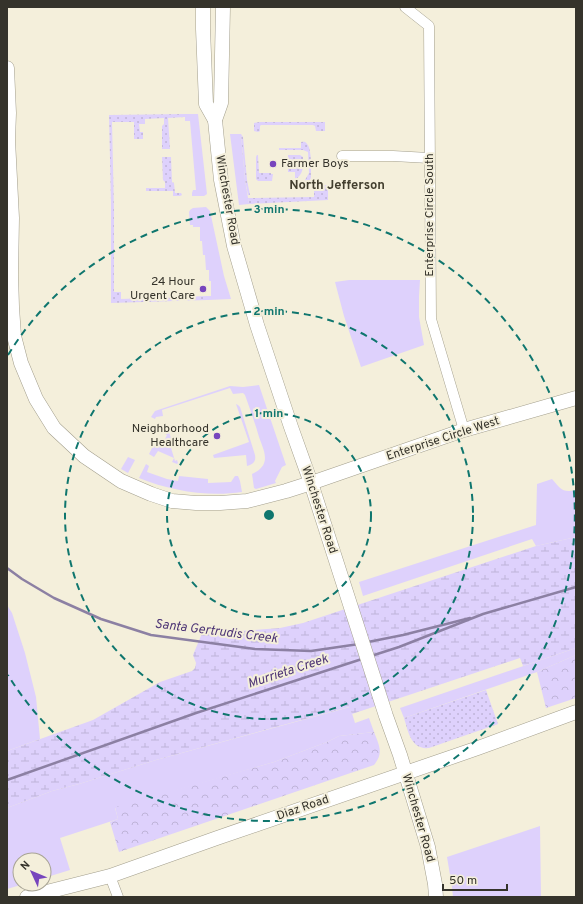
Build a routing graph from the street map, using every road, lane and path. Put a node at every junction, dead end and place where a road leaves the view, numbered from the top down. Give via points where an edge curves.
1 (203, 7) edge
2 (223, 7) edge
3 (404, 7) edge
4 (7, 68) edge
5 (215, 120) junction
6 (342, 156) dead end
7 (429, 158) junction
8 (576, 398) edge
9 (464, 430) junction
10 (311, 483) junction
11 (576, 712) edge
12 (405, 773) junction
13 (110, 876) junction
14 (27, 897) edge
15 (118, 897) edge
16 (436, 897) edge

1 - 5 street, Winchester Road via 206,104
2 - 5 street, Winchester Road via 221,104
3 - 7 street, Enterprise Circle South via 429,26
4 - 10 street, Enterprise Circle West via 14,336 21,364 36,399 54,428 84,456 121,481 172,501 247,501
5 - 10 street, Winchester Road via 221,180 234,246 257,325
6 - 7 street
7 - 9 street, Enterprise Circle South via 431,319
8 - 9 street, Enterprise Circle West
9 - 10 street, Enterprise Circle West
10 - 12 street, Winchester Road
11 - 12 street, Diaz Road
12 - 13 street, Diaz Road
12 - 16 street, Winchester Road via 428,847
13 - 14 street, Diaz Road
13 - 15 street

